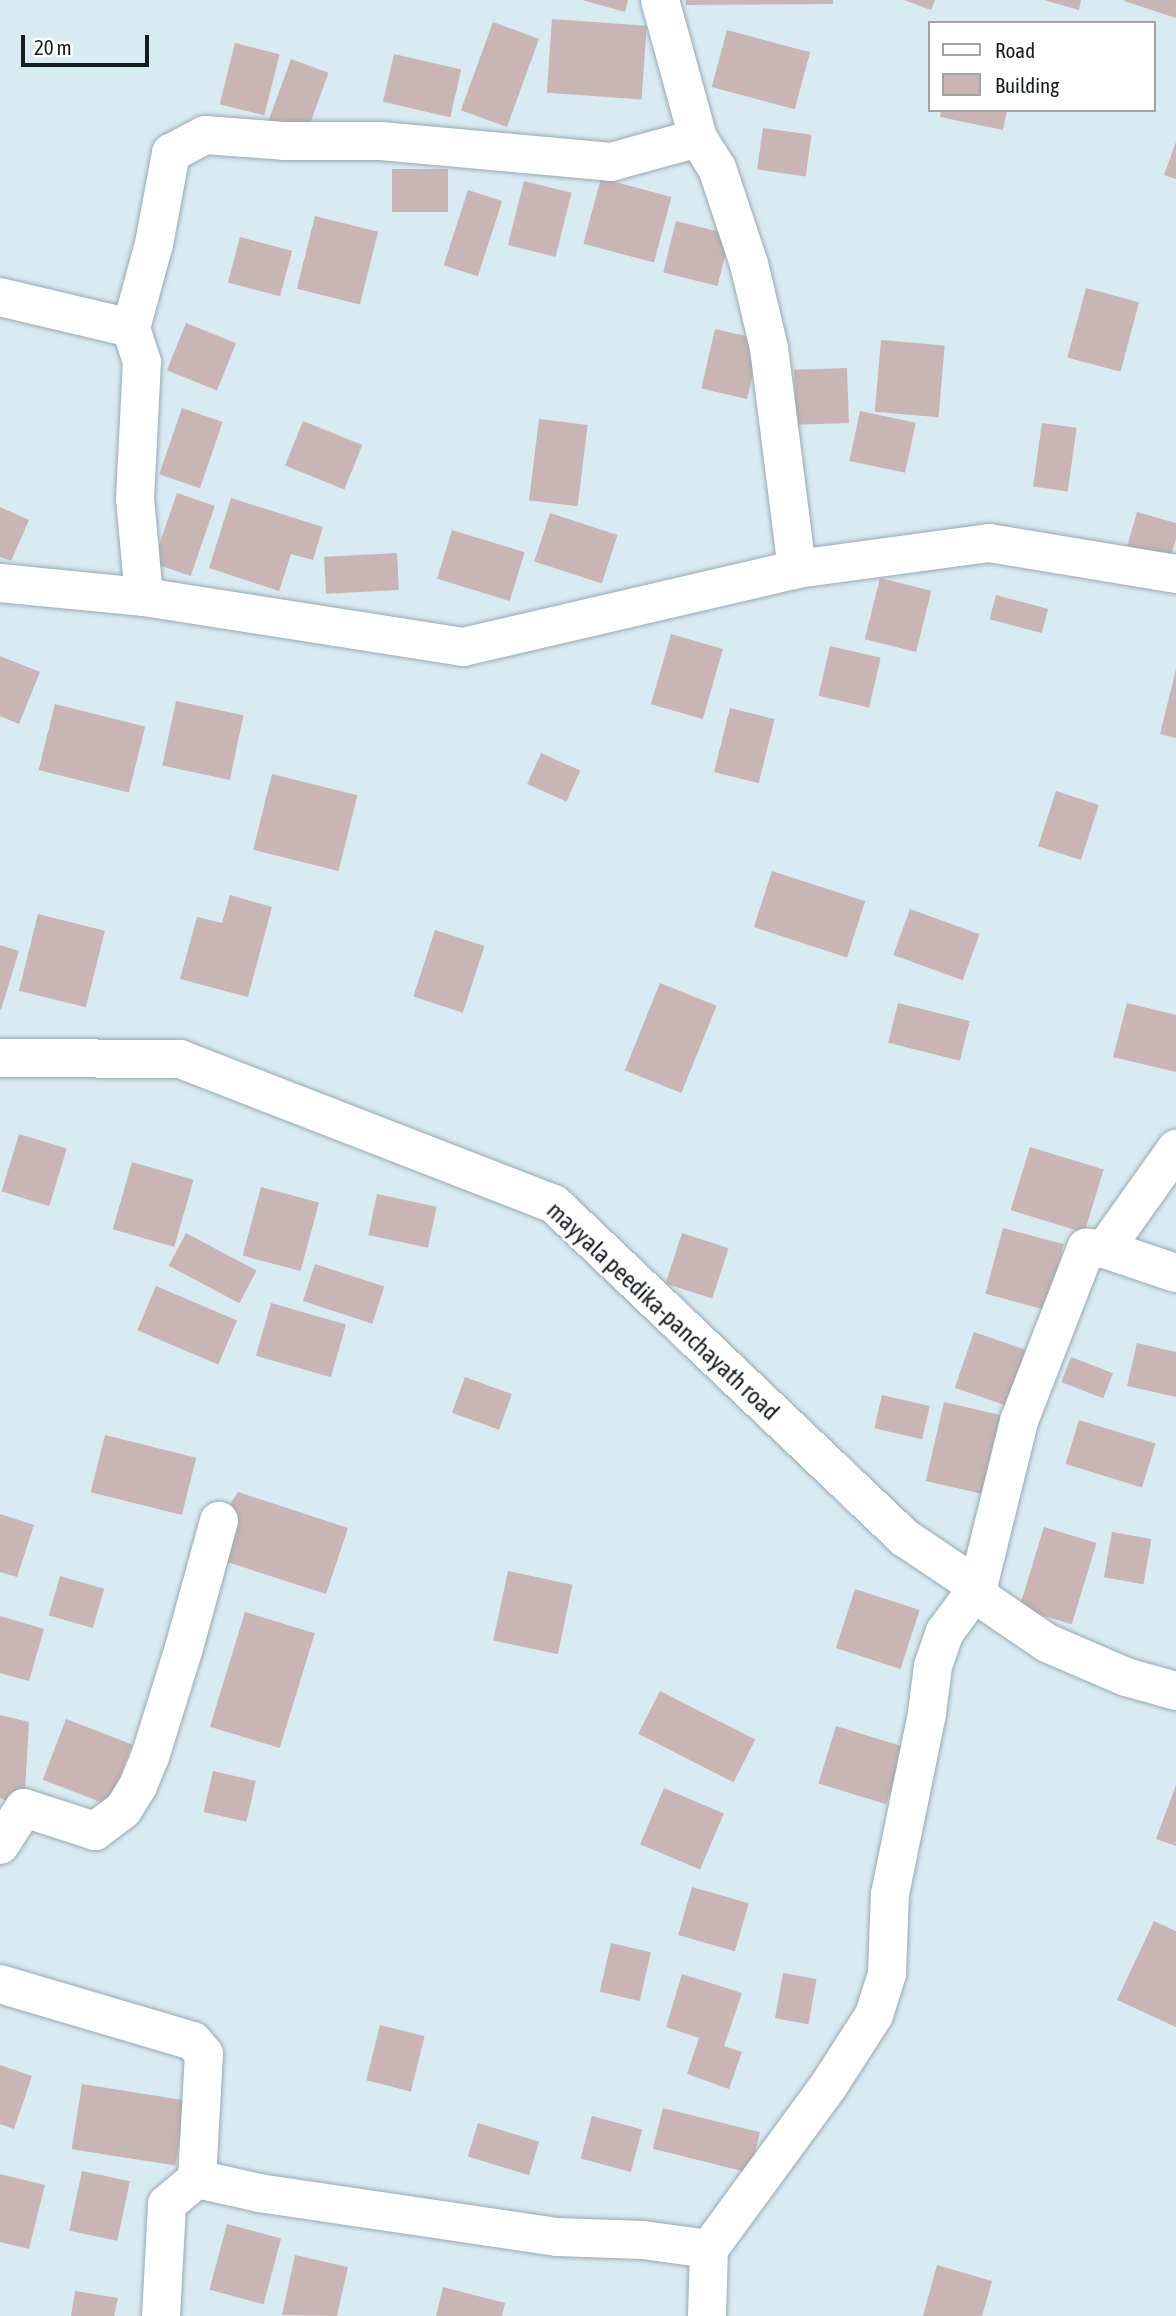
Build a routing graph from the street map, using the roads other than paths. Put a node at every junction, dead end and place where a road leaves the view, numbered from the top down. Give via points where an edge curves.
1 (660, 0) edge
2 (698, 138) junction
3 (0, 297) edge
4 (131, 328) junction
5 (797, 569) junction
6 (1176, 574) edge
7 (0, 583) edge
8 (144, 597) junction
9 (0, 1058) edge
10 (1176, 1149) edge
11 (1105, 1249) junction
12 (1176, 1273) edge
13 (219, 1521) dead end
14 (978, 1587) junction
15 (1176, 1691) edge
16 (0, 1845) edge
17 (0, 1984) edge
18 (197, 2179) junction
19 (709, 2249) junction
20 (161, 2316) edge
21 (707, 2316) edge

1 - 2 street
2 - 4 street via 611,162 381,141 205,135 172,153
2 - 5 street via 717,168 749,264 769,348
3 - 4 street
4 - 8 street via 142,362 135,499
5 - 6 street via 989,543
5 - 8 street via 463,647
7 - 8 street
9 - 14 street, mayyala peedika-panchayath road via 180,1059 554,1204 905,1538
10 - 11 street
11 - 12 street
11 - 14 street via 1086,1248 1019,1421
13 - 16 street via 150,1757 123,1810 95,1831 24,1808
14 - 15 street, mayyala peedika-panchayath road via 984,1600 1048,1643 1126,1677
14 - 19 street via 946,1632 933,1666 890,1894 887,1974 874,2015 829,2085
17 - 18 street via 193,2041 204,2054
18 - 19 street via 259,2193 543,2235
18 - 20 street via 167,2204
19 - 21 street

